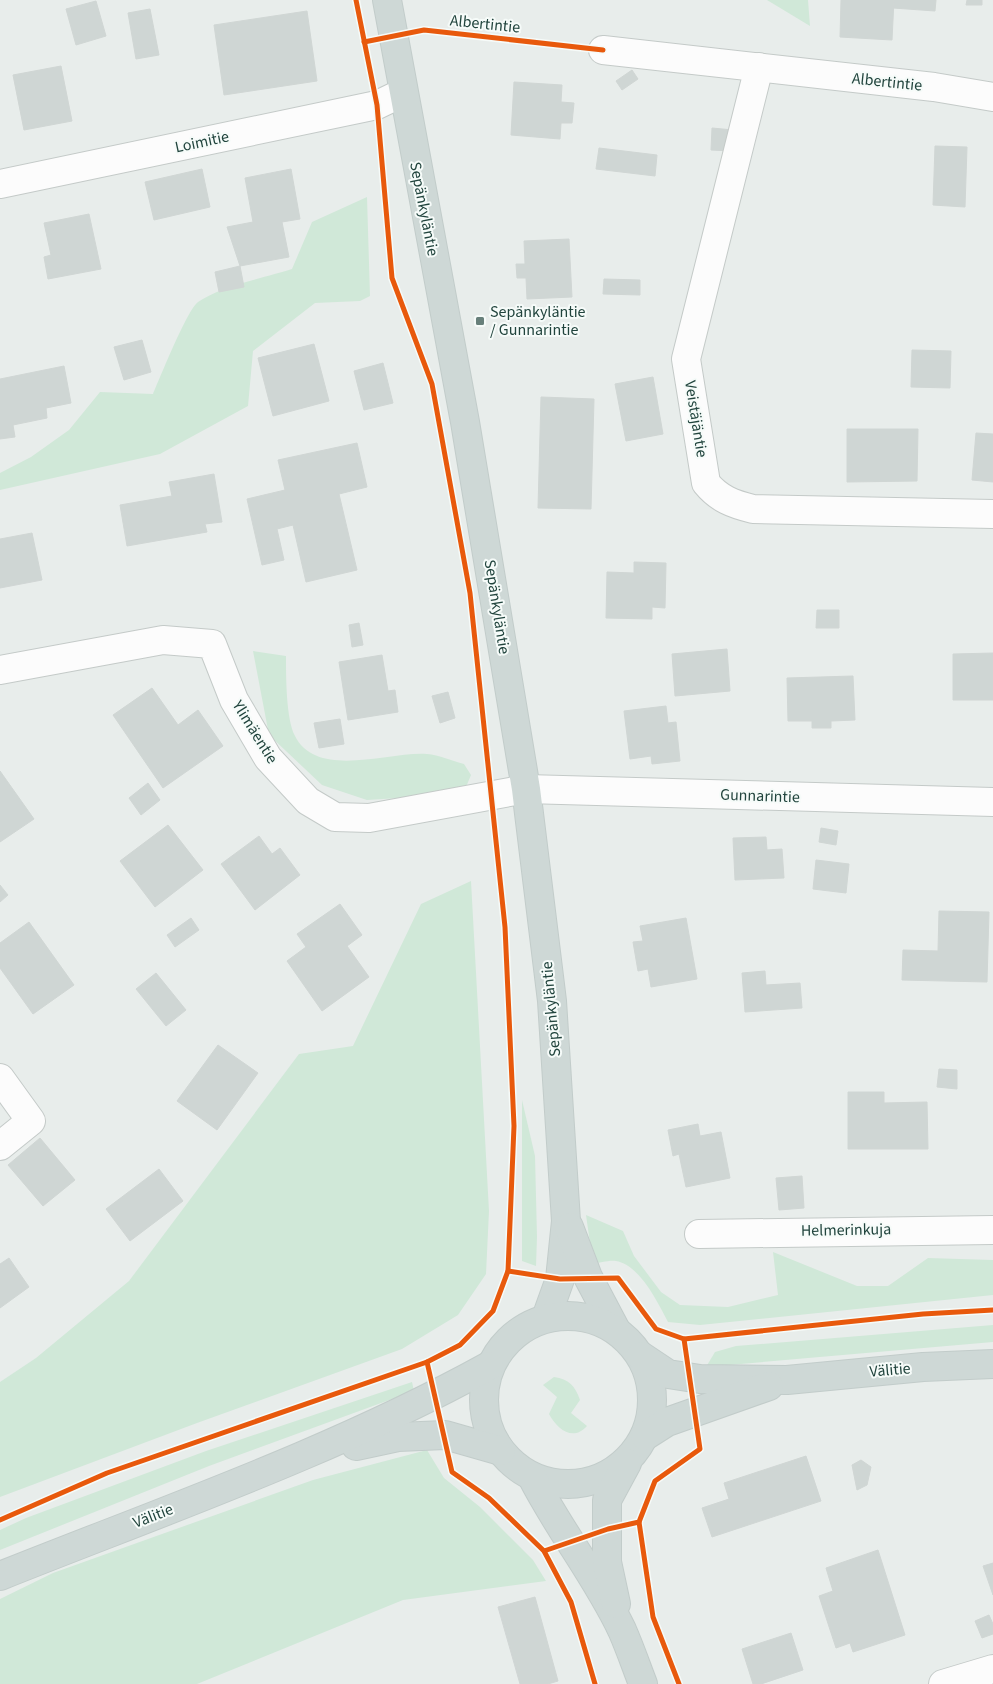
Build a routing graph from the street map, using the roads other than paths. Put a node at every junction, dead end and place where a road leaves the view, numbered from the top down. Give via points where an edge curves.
1 (386, 0) edge
2 (603, 50) dead end
3 (759, 67) junction
4 (402, 93) junction
5 (993, 97) edge
6 (0, 184) edge
7 (993, 514) edge
8 (0, 670) edge
9 (526, 789) junction
10 (993, 802) edge
11 (0, 1078) edge
12 (0, 1146) edge
13 (566, 1221) junction
14 (993, 1230) edge
15 (699, 1234) dead end
16 (546, 1318) junction
17 (616, 1330) junction
18 (641, 1356) junction
19 (993, 1364) edge
20 (489, 1366) junction
21 (786, 1380) junction
22 (645, 1436) junction
23 (501, 1451) junction
24 (307, 1456) junction
25 (627, 1462) junction
26 (532, 1477) junction
27 (0, 1576) edge
28 (622, 1630) junction
29 (993, 1668) edge
30 (643, 1684) edge
31 (943, 1684) edge

1 - 4 main road, Sepänkyläntie
2 - 3 street, Albertintie
3 - 5 street, Albertintie
3 - 7 street, Veistäjäntie via 686,359 706,483 716,495 733,504 753,508
4 - 6 street, Loimitie via 377,105
4 - 9 main road, Sepänkyläntie via 465,422
8 - 9 street, Ylimäentie via 163,640 212,644 234,700 268,758 308,801 335,817 369,818
9 - 10 street, Gunnarintie
9 - 13 main road, Sepänkyläntie via 552,1001
11 - 12 street via 31,1121
13 - 16 main road, Sepänkyläntie via 560,1279
13 - 17 main road, Sepänkyläntie via 588,1277
14 - 15 street, Helmerinkuja
16 - 17 main road via 570,1315 590,1318
16 - 20 main road via 514,1335
17 - 18 main road
18 - 21 main road, Välitie via 668,1374 689,1379
18 - 22 main road via 651,1379 653,1409
19 - 21 main road, Välitie
20 - 23 main road via 484,1416 491,1437
20 - 24 main road, Välitie via 392,1418
21 - 22 main road, Välitie via 667,1422
22 - 25 main road
23 - 24 main road, Välitie via 444,1435 398,1438
23 - 26 main road
24 - 27 main road, Välitie
25 - 26 main road via 606,1477 581,1484 558,1485
25 - 28 main road via 607,1500 608,1562
26 - 28 main road
28 - 30 main road
29 - 31 street

